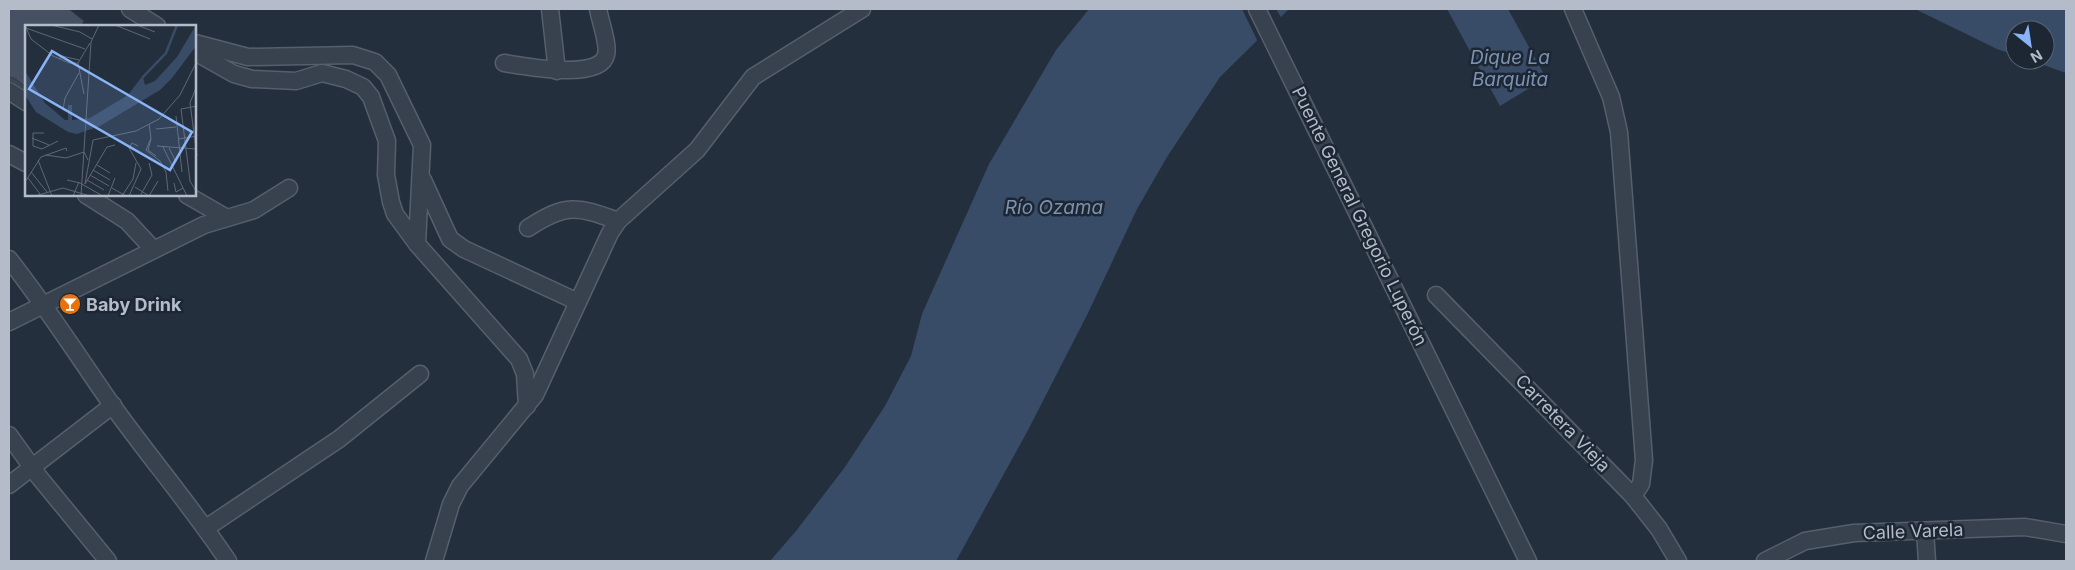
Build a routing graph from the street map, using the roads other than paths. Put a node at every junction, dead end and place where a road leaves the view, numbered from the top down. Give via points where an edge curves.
1 (130, 9) edge
2 (550, 9) edge
3 (598, 9) edge
4 (862, 9) edge
5 (1257, 9) edge
6 (1573, 9) edge
7 (155, 25) edge
8 (196, 43) edge
9 (196, 53) edge
10 (504, 63) dead end
11 (557, 71) junction
12 (9, 91) edge
13 (25, 101) edge
14 (9, 154) edge
15 (25, 162) edge
16 (422, 178) junction
17 (289, 188) dead end
18 (88, 196) edge
19 (189, 196) edge
20 (225, 217) junction
21 (618, 221) junction
22 (528, 228) dead end
23 (417, 244) junction
24 (153, 250) junction
25 (9, 258) edge
26 (1436, 295) dead end
27 (578, 302) junction
28 (45, 304) junction
29 (9, 322) edge
30 (420, 374) dead end
31 (113, 406) junction
32 (527, 406) junction
33 (9, 435) edge
34 (33, 467) junction
35 (9, 484) edge
36 (1633, 496) junction
37 (206, 528) junction
38 (1925, 531) junction
39 (2066, 534) edge
40 (108, 561) edge
41 (228, 561) edge
42 (434, 561) edge
43 (1528, 561) edge
44 (1678, 561) edge
45 (1765, 561) edge
46 (1927, 561) edge

1 - 7 street
2 - 11 street
3 - 11 street via 606,50 604,60 594,67
4 - 21 street via 753,77 697,150
5 - 43 street, Puente General Gregorio Luperón
6 - 36 street via 1611,97 1619,132 1644,466 1641,484
8 - 16 street via 248,57 353,55 375,62 388,75 422,145
9 - 23 street via 234,74 252,79 296,81 322,73 363,87 371,97 387,141 386,175 395,214
10 - 11 street
12 - 13 street
14 - 15 street
16 - 23 street
16 - 27 street via 450,239 464,249
17 - 20 street via 254,210
18 - 24 street via 127,221
19 - 20 street
20 - 24 street
21 - 22 street via 570,208 550,214
21 - 27 street
23 - 32 street via 519,358 525,374
24 - 28 street
25 - 28 street
26 - 36 street, Carretera Vieja
27 - 32 street via 543,381
28 - 29 street
28 - 31 street
30 - 37 street via 339,439
31 - 34 street
31 - 37 street
32 - 42 street via 460,486 451,504
33 - 34 street
34 - 35 street
34 - 40 street
36 - 44 street, Carretera Vieja via 1659,529
37 - 41 street
38 - 39 street, Calle Varela via 2025,527
38 - 45 street, Calle Varela via 1820,537 1793,545
38 - 46 street

